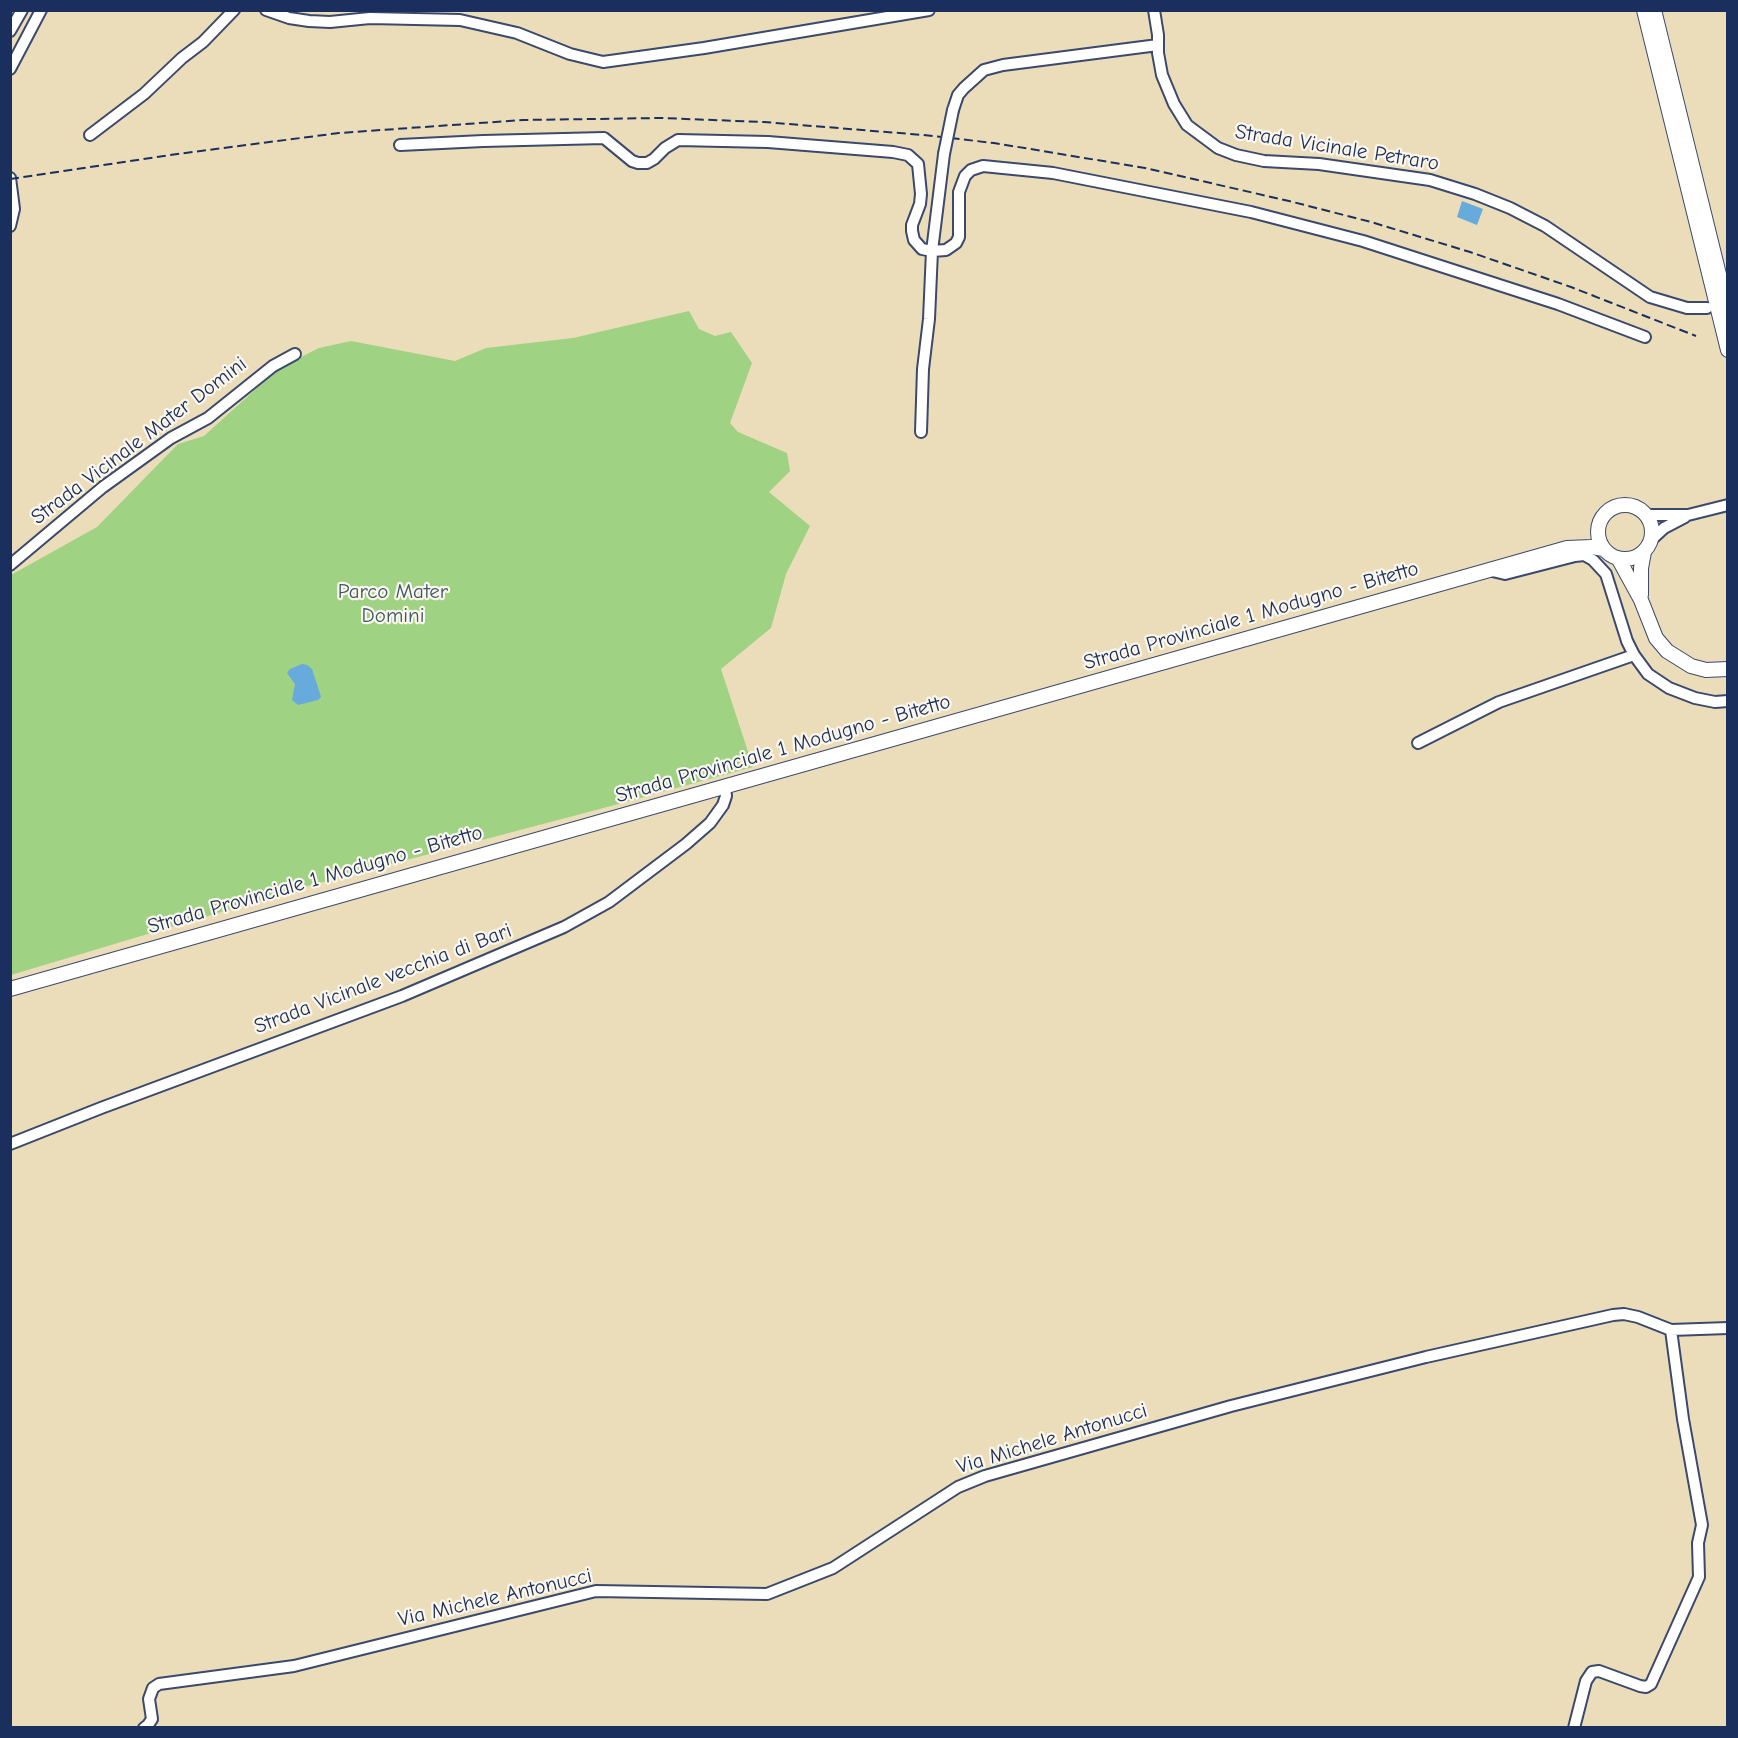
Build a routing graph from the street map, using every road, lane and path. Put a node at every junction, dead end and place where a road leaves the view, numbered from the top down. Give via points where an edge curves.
1 (22, 10) edge
2 (41, 10) edge
3 (234, 10) edge
4 (266, 10) edge
5 (929, 10) edge
6 (1154, 10) edge
7 (1644, 10) edge
8 (1654, 10) edge
9 (10, 31) edge
10 (1158, 45) junction
11 (10, 69) edge
12 (90, 135) dead end
13 (400, 145) dead end
14 (10, 178) edge
15 (10, 226) edge
16 (1710, 238) junction
17 (932, 251) junction
18 (1728, 282) edge
19 (1707, 308) dead end
20 (1728, 311) edge
21 (1645, 337) dead end
22 (1728, 350) edge
23 (296, 354) dead end
24 (921, 432) dead end
25 (1728, 505) edge
26 (1646, 515) junction
27 (1688, 515) junction
28 (1598, 527) junction
29 (1652, 539) junction
30 (1567, 548) junction
31 (1604, 549) junction
32 (1644, 552) junction
33 (1618, 558) junction
34 (10, 565) edge
35 (1488, 570) junction
36 (1641, 600) junction
37 (1634, 656) junction
38 (1728, 669) edge
39 (1728, 701) edge
40 (1418, 743) dead end
41 (725, 787) junction
42 (10, 989) edge
43 (10, 1144) edge
44 (1728, 1328) edge
45 (1671, 1330) junction
46 (144, 1728) edge
47 (1574, 1728) edge

1 - 9 street
2 - 11 street
3 - 12 street via 144,94
4 - 5 street via 309,21 460,20 517,33 603,62
6 - 10 street, Strada Vicinale Petraro
7 - 22 main road
8 - 16 main road
10 - 17 street, bridge via 1003,65 984,70 964,88 953,110 944,154
10 - 19 street, Strada Vicinale Petraro via 1162,75 1174,104 1187,125 1218,148 1264,161 1430,180 1474,194 1545,226 1650,297 1687,308
13 - 17 street via 604,138 638,163 654,159 678,140 894,152 909,155 918,164 921,194 912,231 922,249
14 - 15 street via 14,209
16 - 18 main road
16 - 20 main road
17 - 21 street via 946,250 956,243 958,192 971,170 983,166 1053,172 1251,212 1363,242 1558,304
17 - 24 street
23 - 34 street, Strada Vicinale Mater Domini via 273,366 208,418 171,438 119,476
25 - 27 street
26 - 27 street
26 - 28 main road via 1633,506 1616,506 1606,513
26 - 29 main road via 1652,525
27 - 29 street
28 - 30 main road
28 - 31 main road
29 - 32 main road
30 - 31 main road
30 - 35 main road, Strada Provinciale 1 Modugno - Bitetto
31 - 33 main road
32 - 33 main road via 1630,559
32 - 36 main road
33 - 36 main road
35 - 37 street via 1505,574 1584,555 1593,560 1606,574
35 - 41 main road, Strada Provinciale 1 Modugno - Bitetto
36 - 38 main road via 1656,638 1667,651 1691,666
37 - 39 street via 1648,674 1669,688 1695,698
37 - 40 street via 1499,702
41 - 42 main road, Strada Provinciale 1 Modugno - Bitetto
41 - 43 street, Strada Vicinale vecchia di Bari via 723,805 686,844 609,902 564,927 402,996
44 - 45 street
45 - 46 street, Via Michele Antonucci via 1624,1314 1530,1334 1231,1406 985,1476 958,1487 833,1568 767,1594 596,1591 294,1665 159,1684 149,1700 152,1719
45 - 47 street via 1702,1525 1699,1577 1651,1684 1640,1686 1592,1672

